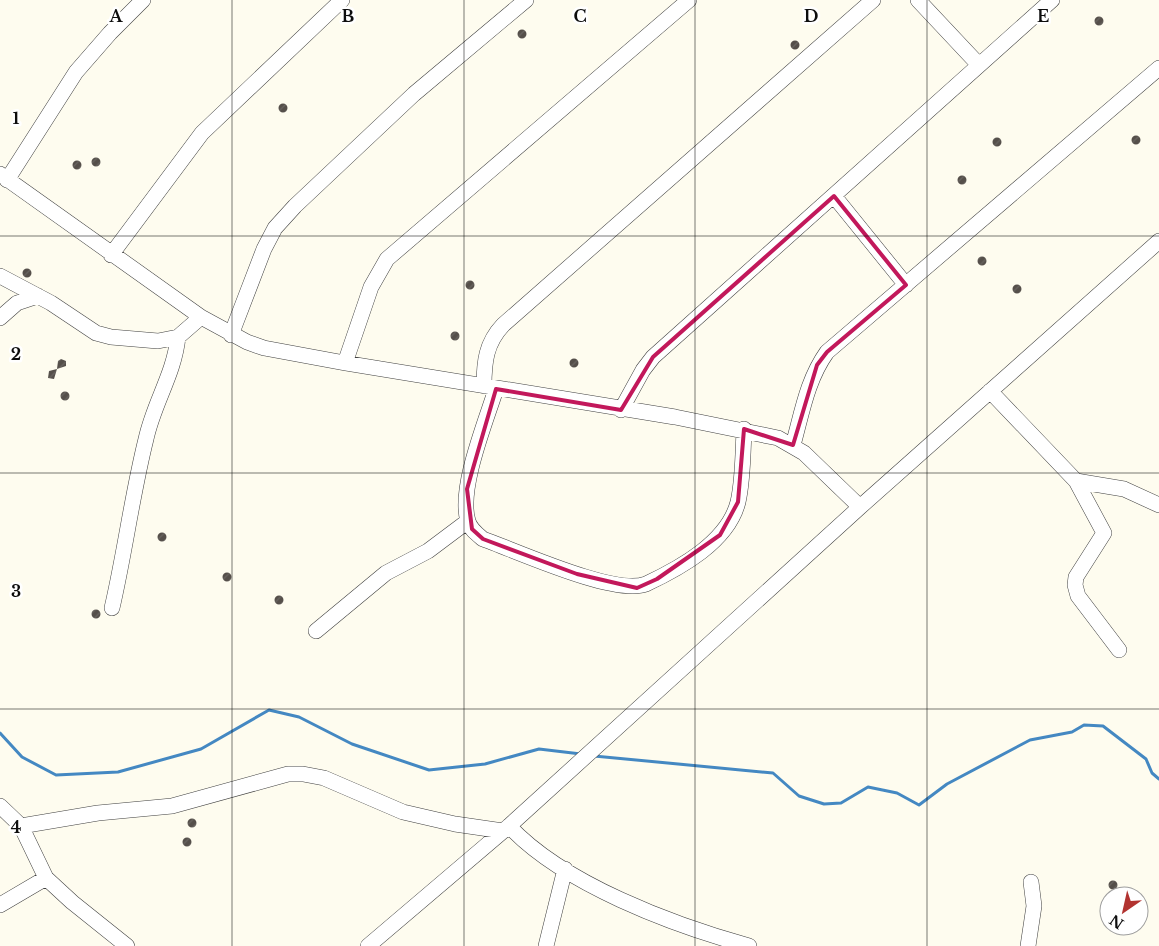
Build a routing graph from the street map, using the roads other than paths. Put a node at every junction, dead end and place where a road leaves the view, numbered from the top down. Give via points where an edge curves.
1 (144, 0) edge
2 (342, 0) edge
3 (526, 0) edge
4 (689, 0) edge
5 (873, 0) edge
6 (918, 0) edge
7 (1052, 0) edge
8 (978, 65) junction
9 (1159, 68) edge
10 (4, 177) edge
11 (834, 196) junction
12 (1159, 241) edge
13 (110, 255) junction
14 (0, 276) edge
15 (906, 285) junction
16 (38, 296) junction
17 (201, 317) junction
18 (0, 318) edge
19 (231, 334) junction
20 (178, 337) junction
21 (345, 363) junction
22 (490, 387) junction
23 (990, 391) junction
24 (622, 410) junction
25 (744, 429) junction
26 (793, 446) junction
27 (1076, 481) junction
28 (1159, 505) edge
29 (860, 507) junction
30 (468, 521) junction
31 (112, 608) dead end
32 (316, 631) dead end
33 (1119, 650) dead end
34 (0, 806) edge
35 (21, 826) junction
36 (506, 828) junction
37 (565, 869) junction
38 (46, 878) junction
39 (1031, 882) dead end
40 (0, 905) edge
41 (701, 939) edge
42 (128, 946) edge
43 (368, 946) edge
44 (546, 946) edge
45 (749, 946) edge
46 (1028, 946) edge

1 - 10 street via 76,72
2 - 13 street via 202,133
3 - 19 street via 414,94 275,228
4 - 21 street via 387,258 371,287
5 - 22 street via 503,325 487,349 484,364
6 - 8 street
7 - 8 street
8 - 11 street
9 - 15 street
10 - 13 street
11 - 15 street
11 - 24 street via 653,356
12 - 23 street
13 - 17 street
14 - 16 street
15 - 26 street via 827,352 817,365
16 - 18 street via 17,303
16 - 20 street via 96,333 158,341
17 - 19 street
17 - 20 street
19 - 21 street via 264,348
20 - 31 street via 174,365 153,412 145,440
21 - 22 street
22 - 24 street
22 - 30 street via 467,490
23 - 27 street
23 - 29 street
24 - 25 street
25 - 26 street via 778,438
25 - 30 street via 738,502 720,535 657,579 637,588 615,586 577,574 483,539
26 - 29 street via 833,479
27 - 28 street via 1124,489
27 - 33 street via 1104,533 1076,577 1078,596
29 - 36 street
30 - 32 street via 428,551 386,573
34 - 35 street
35 - 36 street via 98,813 172,806 288,774 303,774 324,778 403,812 455,824
35 - 38 street
36 - 37 street
36 - 43 street
37 - 41 street
37 - 44 street
38 - 40 street
38 - 42 street
39 - 46 street via 1034,906
41 - 45 street

